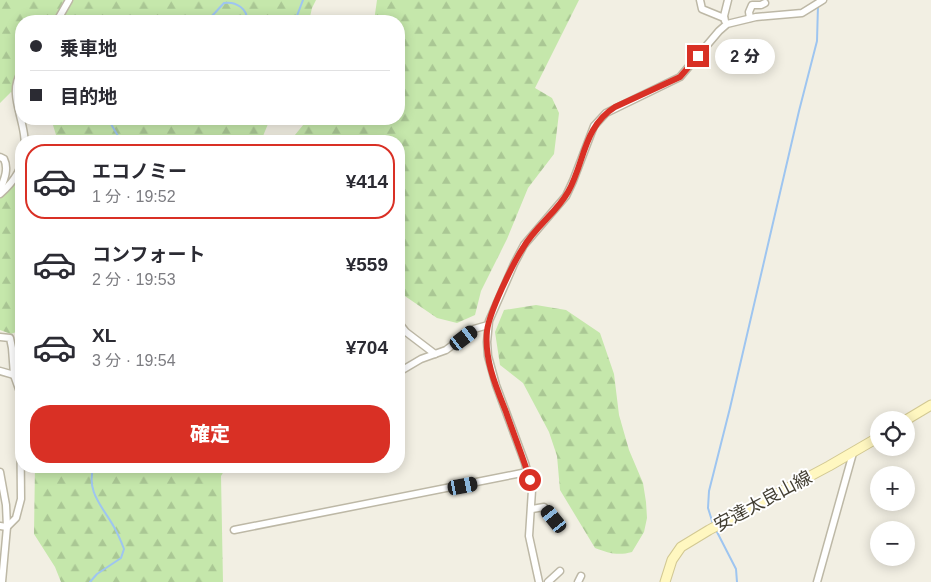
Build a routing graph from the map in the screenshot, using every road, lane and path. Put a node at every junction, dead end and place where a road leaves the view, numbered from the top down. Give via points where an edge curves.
1 (68, 0) edge
2 (700, 0) edge
3 (728, 0) edge
4 (823, 0) edge
5 (765, 3) dead end
6 (60, 15) edge
7 (750, 18) junction
8 (725, 22) junction
9 (15, 78) edge
10 (9, 83) dead end
11 (0, 157) edge
12 (15, 173) edge
13 (0, 192) edge
14 (488, 325) junction
15 (405, 330) edge
16 (0, 337) edge
17 (435, 354) junction
18 (405, 368) edge
19 (0, 371) edge
20 (14, 375) junction
21 (15, 378) edge
22 (931, 405) edge
23 (915, 415) edge
24 (870, 443) edge
25 (853, 453) junction
26 (0, 472) edge
27 (527, 472) junction
28 (21, 473) edge
29 (532, 509) junction
30 (554, 519) dead end
31 (3, 527) edge
32 (234, 530) dead end
33 (560, 571) dead end
34 (2, 582) edge
35 (539, 582) edge
36 (548, 582) edge
37 (665, 582) edge
38 (817, 582) edge

1 - 6 street
2 - 8 street via 702,9
3 - 8 street
4 - 7 street via 802,14
5 - 7 street via 752,5
7 - 8 street
8 - 14 street via 680,77 615,107 596,122 569,190 524,245
9 - 10 street
11 - 13 street via 4,159 6,169
12 - 13 street via 11,183
14 - 17 street
14 - 27 street via 488,356
15 - 17 street
16 - 20 street via 10,338
17 - 18 street
19 - 20 street
20 - 21 street
22 - 23 main road
24 - 25 main road, 安達太良山線
25 - 37 main road, 安達太良山線 via 681,547 672,560
25 - 38 street
26 - 31 street via 6,505
27 - 29 street via 532,490
27 - 32 street
28 - 31 street via 21,499 16,518
29 - 30 street via 544,507
29 - 35 street via 529,536
31 - 34 street
33 - 36 street

